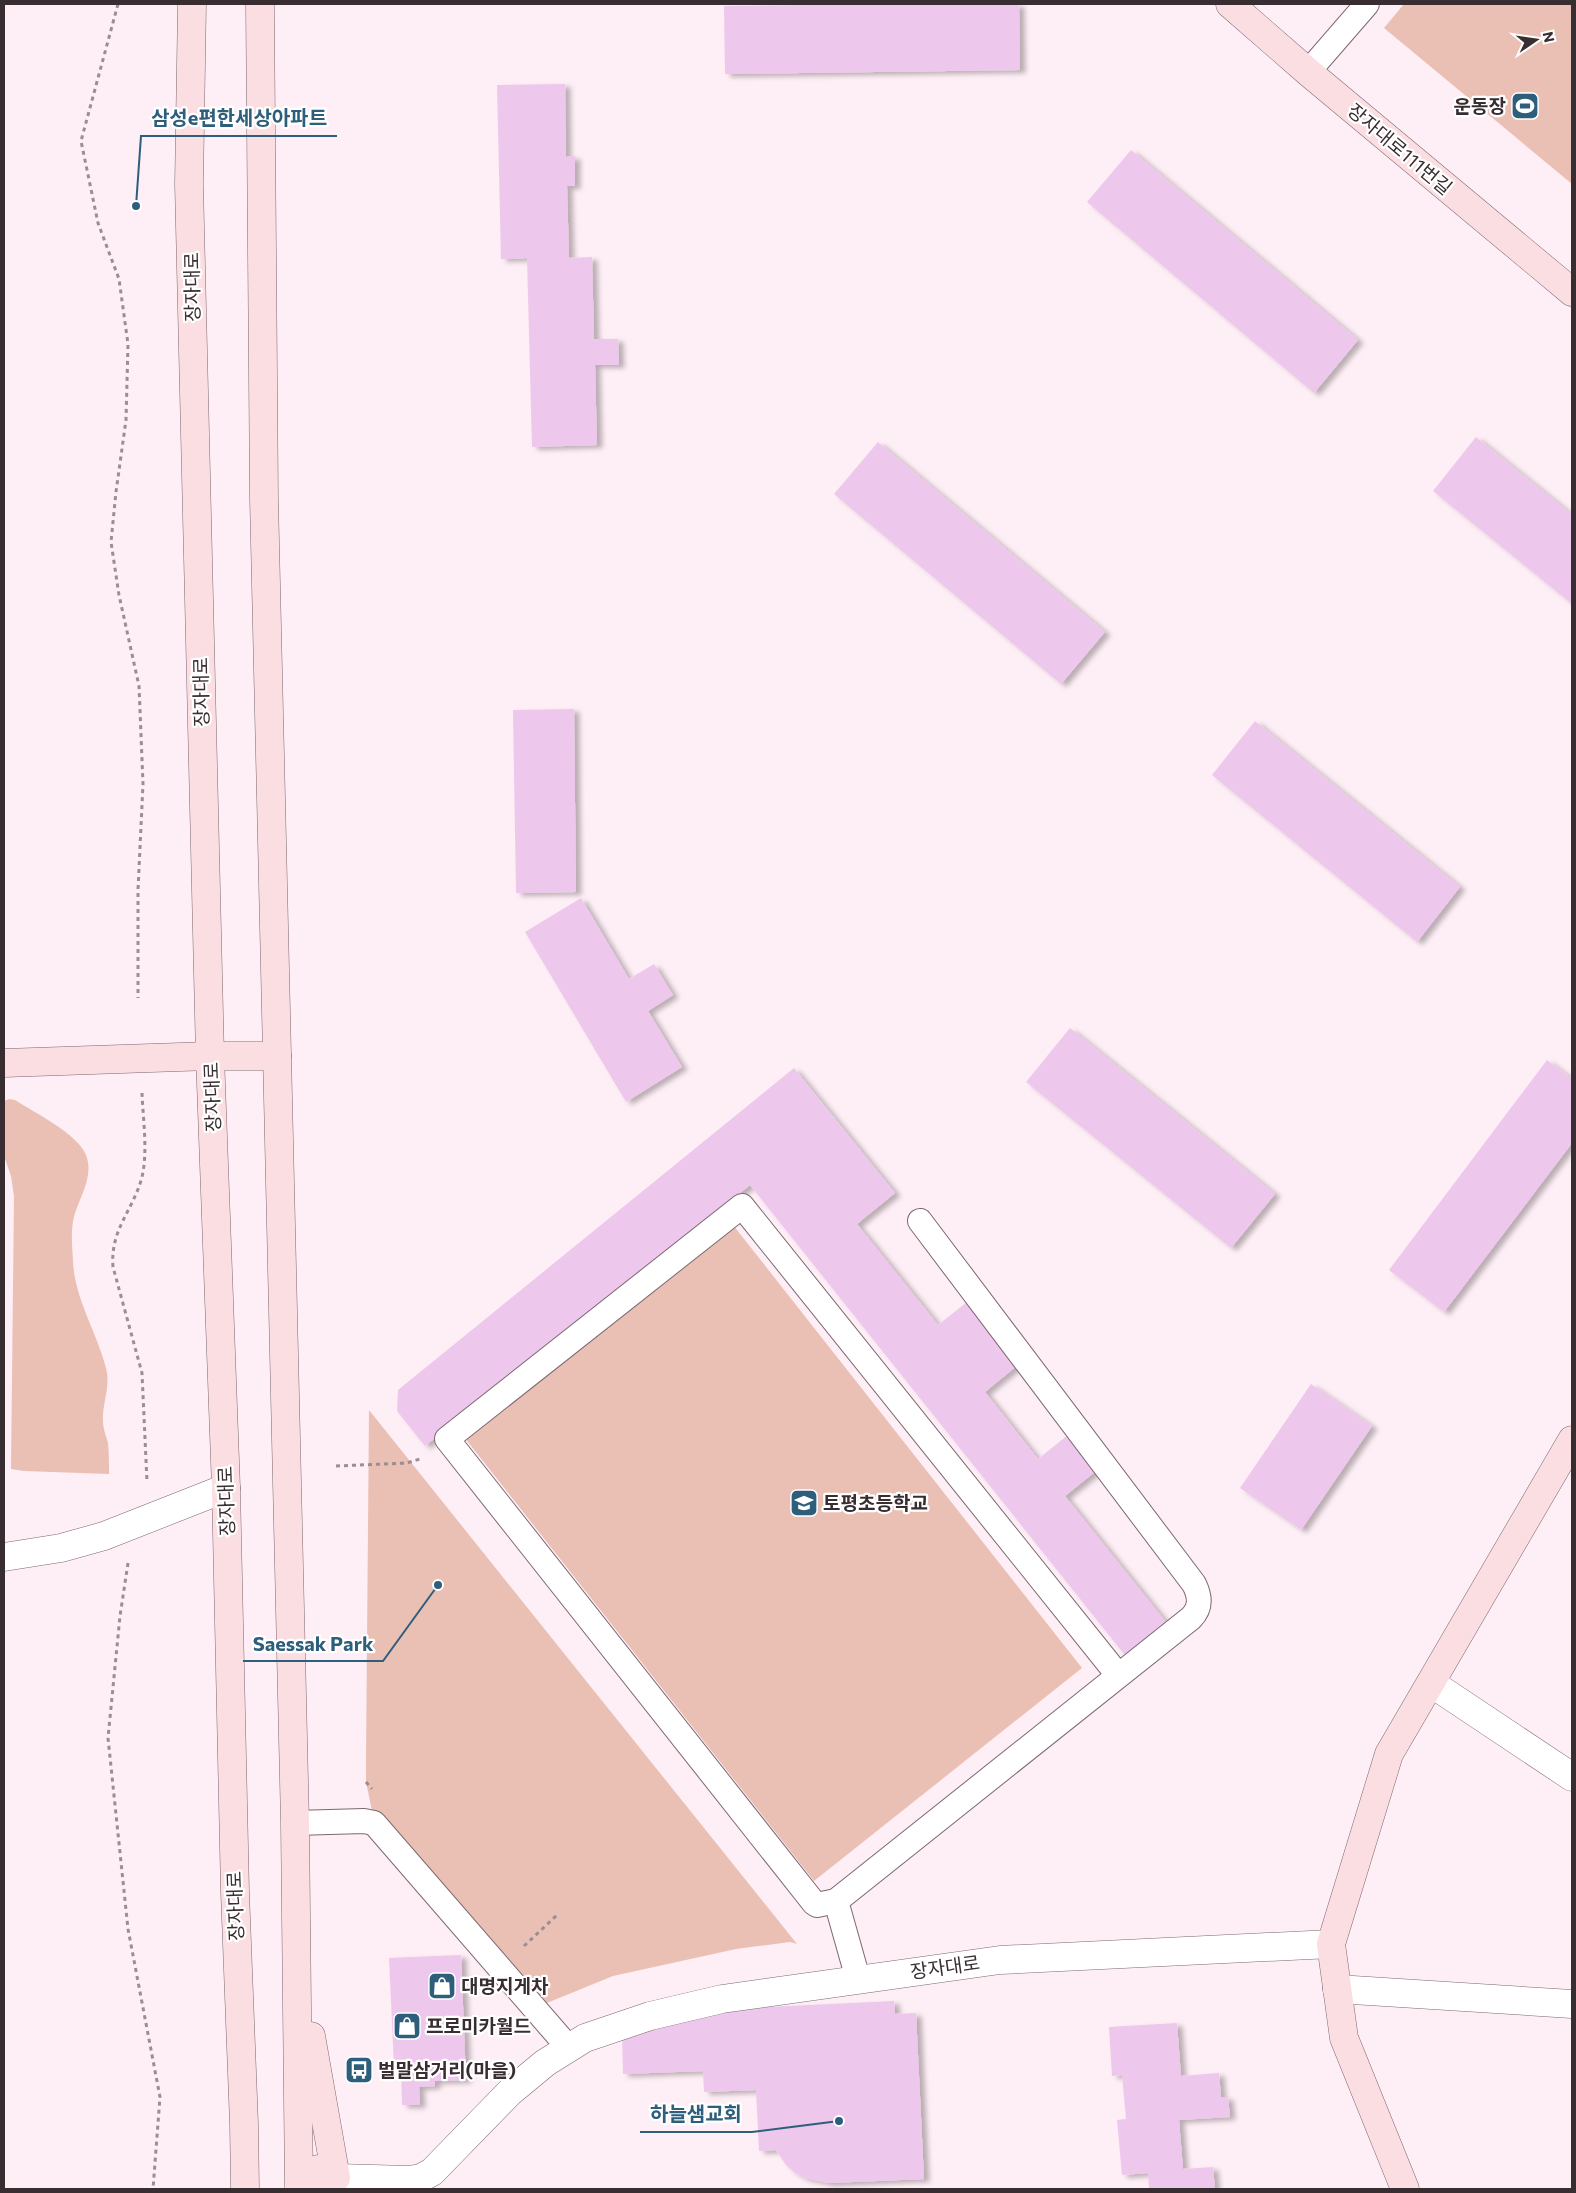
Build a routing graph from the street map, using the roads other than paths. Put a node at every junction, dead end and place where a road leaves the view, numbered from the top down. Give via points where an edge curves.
1 (192, 4) edge
2 (260, 4) edge
3 (1230, 4) edge
4 (1367, 4) edge
5 (1308, 72) junction
6 (1572, 292) edge
7 (210, 1056) junction
8 (277, 1056) junction
9 (4, 1063) edge
10 (920, 1221) dead end
11 (1572, 1440) edge
12 (226, 1488) junction
13 (11, 1556) edge
14 (1118, 1675) junction
15 (1430, 1683) junction
16 (1572, 1777) edge
17 (295, 1823) junction
18 (836, 1901) junction
19 (1331, 1944) junction
20 (297, 1956) junction
21 (858, 1979) junction
22 (1337, 1989) junction
23 (1572, 2004) edge
24 (569, 2048) junction
25 (244, 2124) junction
26 (330, 2184) edge
27 (229, 2189) edge
28 (245, 2189) edge
29 (299, 2189) edge
30 (1405, 2189) edge

1 - 7 street, 장자대로 via 189,184
2 - 8 street via 264,509
3 - 5 street, 장자대로111번길
4 - 5 lane
5 - 6 street, 장자대로111번길
7 - 8 street
7 - 9 street
7 - 12 street, 장자대로
8 - 17 street
10 - 14 lane via 1198,1593 1197,1612
11 - 15 street
12 - 13 street via 134,1526 62,1548
12 - 25 street, 장자대로 via 234,1892
14 - 18 lane
14 - 18 lane via 750,1200 447,1439 814,1903
15 - 16 street
15 - 19 street via 1388,1754
17 - 20 street
17 - 24 lane via 374,1823
18 - 21 lane
19 - 21 street, 장자대로 via 1000,1960
19 - 22 street
20 - 26 street
20 - 29 street
21 - 24 street, 장자대로 via 722,1999 650,2016 585,2038
22 - 23 street
22 - 30 street via 1344,2038
24 - 26 street, 장자대로 via 523,2080 432,2172 409,2180
25 - 27 street
25 - 28 street, 장자대로

